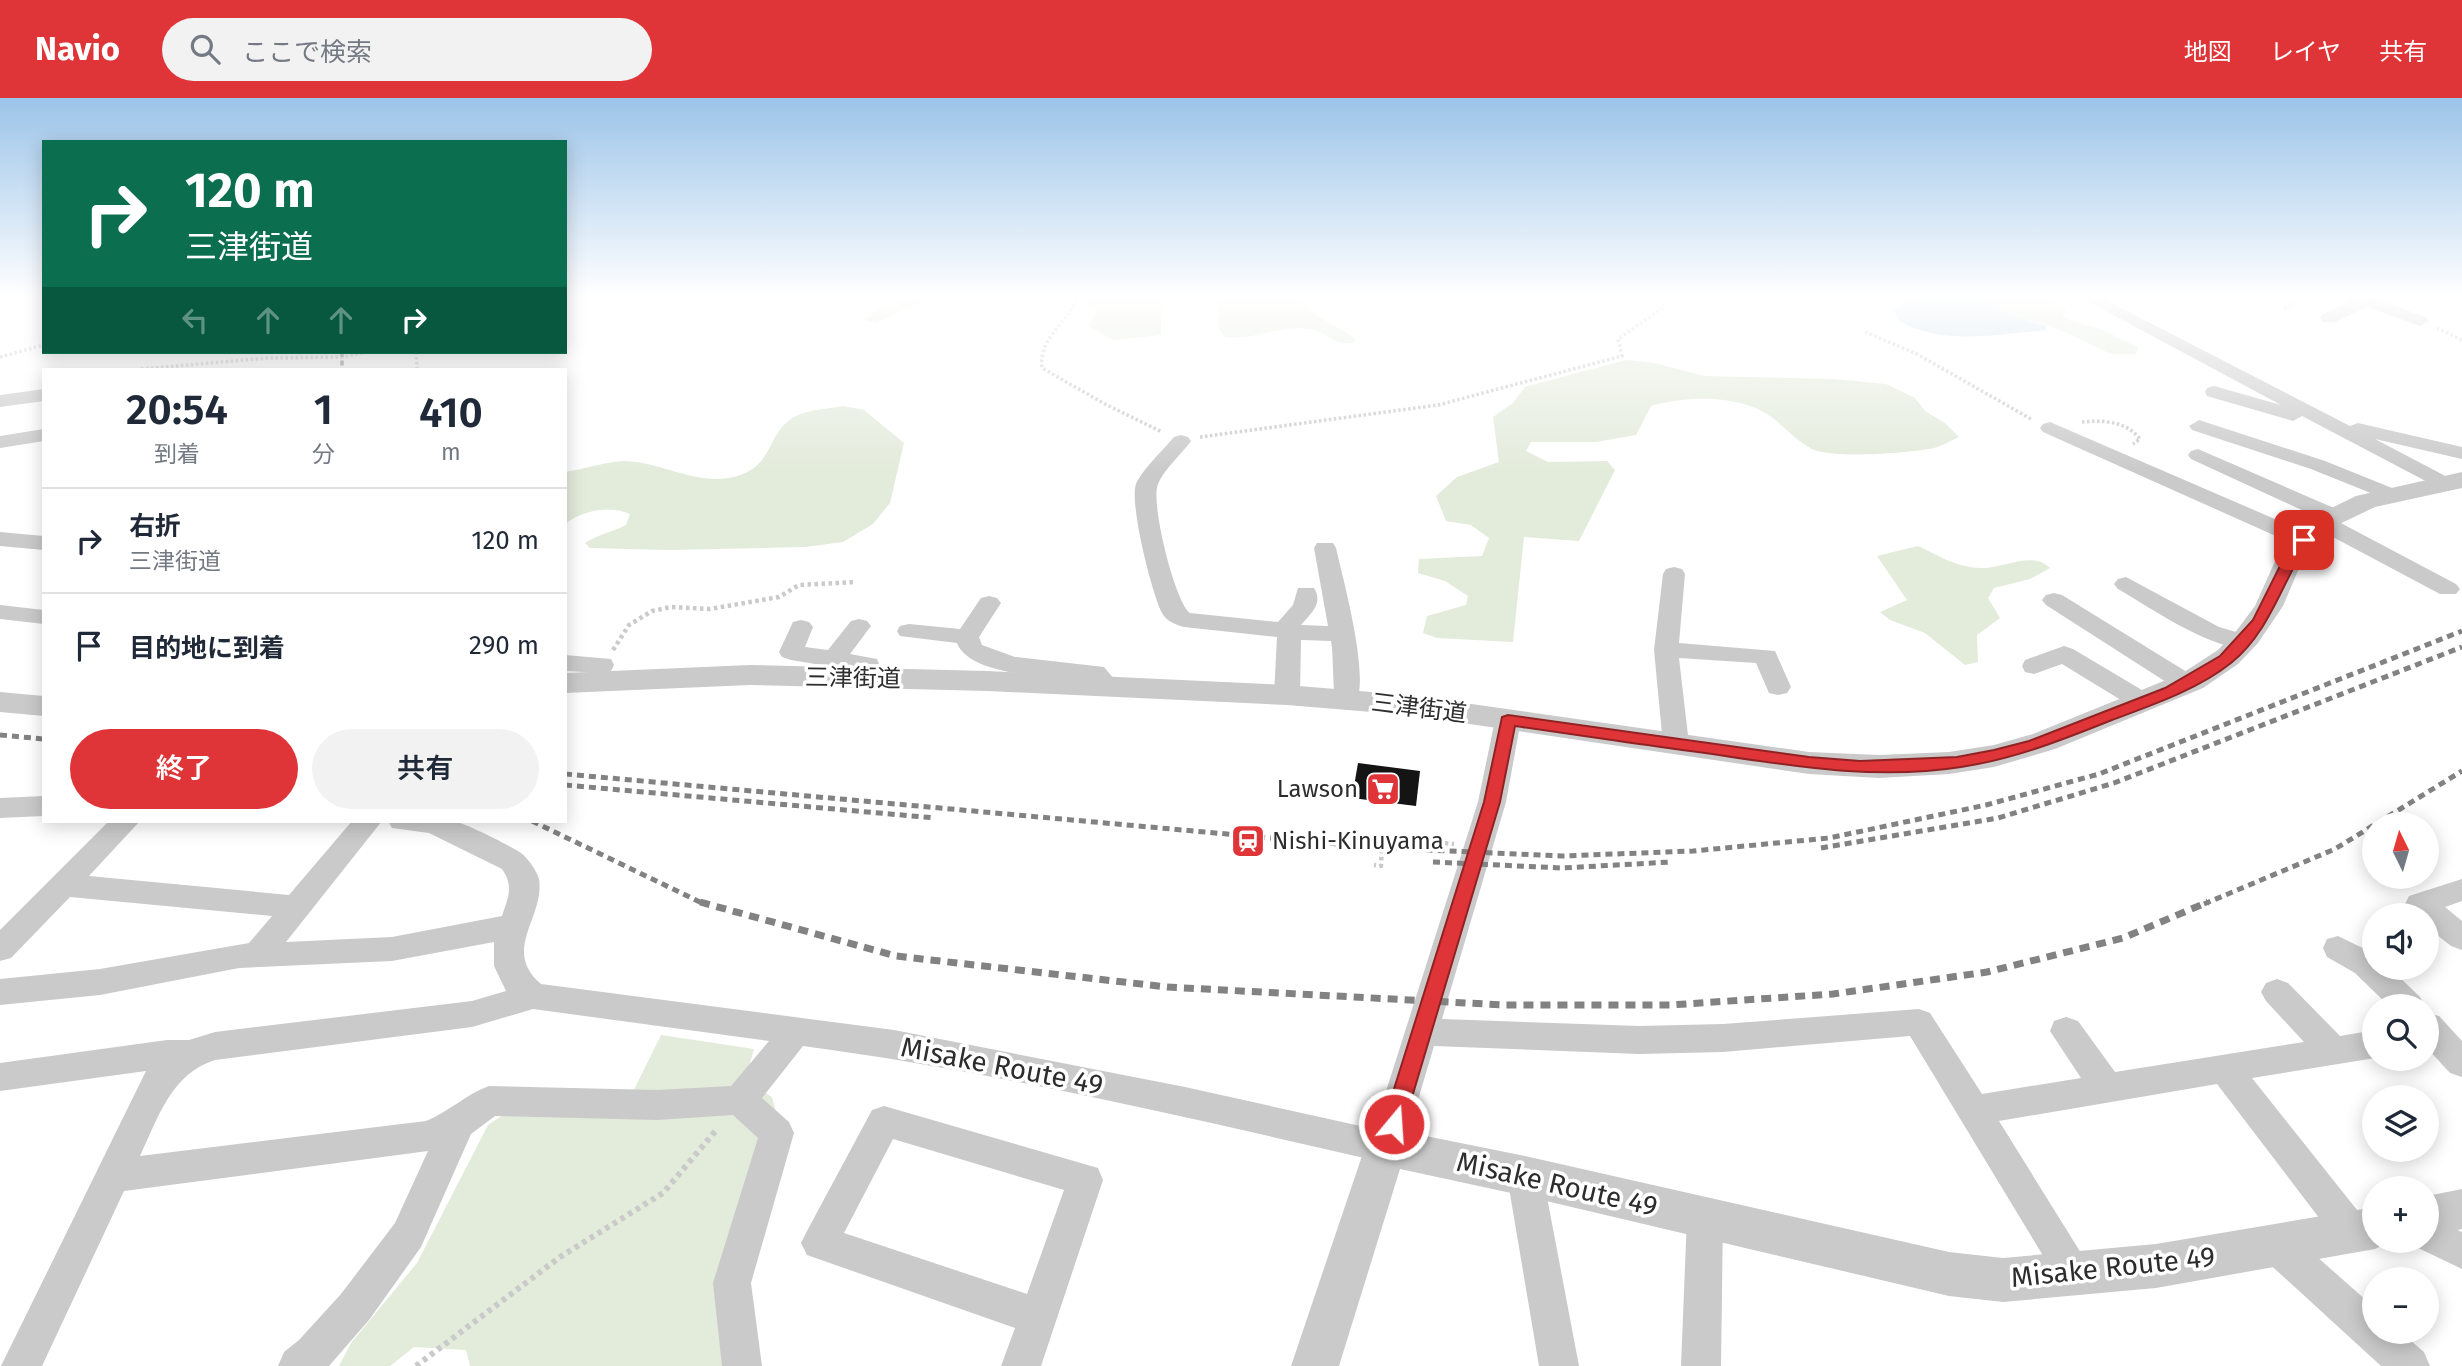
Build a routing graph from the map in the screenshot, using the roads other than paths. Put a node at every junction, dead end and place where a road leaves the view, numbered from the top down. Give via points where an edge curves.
1 (2197, 354) edge
2 (2214, 392) dead end
3 (42, 395) edge
4 (0, 401) edge
5 (2326, 422) junction
6 (2199, 426) dead end
7 (2050, 428) road end
8 (42, 435) edge
9 (1181, 441) road end
10 (0, 442) edge
11 (2462, 453) edge
12 (2197, 456) dead end
13 (2453, 481) edge
14 (2390, 494) junction
15 (2320, 526) junction
16 (0, 539) edge
17 (42, 543) edge
18 (1325, 548) dead end
19 (1674, 574) dead end
20 (2126, 584) dead end
21 (2448, 589) dead end
22 (1306, 593) dead end
23 (2054, 600) dead end
24 (989, 603) dead end
25 (0, 612) edge
26 (42, 617) edge
27 (859, 625) dead end
28 (801, 627) dead end
29 (909, 631) dead end
30 (1289, 634) junction
31 (1342, 634) junction
32 (967, 637) junction
33 (2244, 642) junction
34 (1666, 650) junction
35 (834, 659) junction
36 (567, 663) edge
37 (602, 665) road end
38 (2034, 666) dead end
39 (872, 678) junction
40 (567, 683) edge
41 (2186, 684) junction
42 (1107, 686) junction
43 (1778, 687) dead end
44 (1287, 695) junction
45 (1346, 699) junction
46 (0, 702) edge
47 (2143, 702) junction
48 (42, 706) edge
49 (1508, 720) junction
50 (1676, 744) junction
51 (42, 806) edge
52 (0, 808) edge
53 (124, 823) edge
54 (366, 823) edge
55 (435, 823) edge
56 (63, 885) junction
57 (2462, 890) edge
58 (296, 907) junction
59 (514, 925) junction
60 (2462, 938) edge
61 (2338, 948) dead end
62 (0, 949) edge
63 (257, 955) junction
64 (0, 992) edge
65 (2277, 992) dead end
66 (2397, 994) edge
67 (533, 996) junction
68 (795, 1031) junction
69 (2066, 1031) dead end
70 (1423, 1032) junction
71 (2439, 1041) edge
72 (2362, 1046) edge
73 (2333, 1051) junction
74 (189, 1054) junction
75 (2462, 1063) edge
76 (2225, 1069) junction
77 (0, 1077) edge
78 (2107, 1088) junction
79 (740, 1100) junction
80 (1975, 1110) junction
81 (458, 1124) junction
82 (1386, 1147) junction
83 (113, 1176) junction
84 (1525, 1176) junction
85 (2462, 1209) edge
86 (2439, 1214) edge
87 (1706, 1217) junction
88 (2362, 1229) edge
89 (2362, 1230) edge
90 (2439, 1240) edge
91 (2277, 1246) junction
92 (2462, 1251) edge
93 (2075, 1274) junction
94 (1038, 1317) junction
95 (21, 1366) edge
96 (298, 1366) edge
97 (742, 1366) edge
98 (1021, 1366) edge
99 (1315, 1366) edge
100 (1559, 1366) edge
101 (1701, 1366) edge
102 (2410, 1366) edge

1 - 5 street
2 - 5 street
3 - 4 street
5 - 11 street
5 - 13 street
6 - 14 street
7 - 15 street
8 - 10 street
9 - 30 street via 1147,484 1145,499 1173,612 1184,620
12 - 15 street
13 - 14 street
14 - 15 street
15 - 21 street
15 - 33 street, 三津街道 via 2287,565 2264,614
16 - 17 street
18 - 31 street
19 - 34 street
20 - 33 street via 2210,632
22 - 30 street via 1305,607 1289,623
23 - 41 street
24 - 32 street
25 - 26 street
27 - 35 street
28 - 35 street via 792,652
29 - 32 street
30 - 31 street
30 - 44 street
31 - 45 street via 1348,661
32 - 42 street via 972,650 990,659 1095,673
33 - 41 street, 三津街道
34 - 43 street via 1766,656
34 - 50 street
35 - 39 street via 868,665
36 - 37 street
38 - 47 street via 2064,654
39 - 40 street, 三津街道 via 750,675
39 - 42 street, 三津街道
41 - 47 street, 三津街道
42 - 44 street, 三津街道
44 - 45 street, 三津街道
45 - 49 street, 三津街道
46 - 48 street
47 - 50 street, 三津街道 via 2034,745 1957,762 1860,767
49 - 50 street, 三津街道
49 - 70 street via 1492,802
51 - 52 street
53 - 56 street
54 - 58 street
55 - 59 street via 512,861 524,878
56 - 58 street
56 - 62 street
57 - 60 street via 2420,905
58 - 63 street
59 - 63 street via 392,949
59 - 67 street via 509,940 510,966 517,982
61 - 66 street via 2366,964
63 - 64 street via 100,982
65 - 73 street
67 - 68 street, Misake Route 49
67 - 74 street via 472,1014 215,1046
68 - 79 street
68 - 82 street, Misake Route 49 via 894,1044
69 - 78 street
70 - 80 street via 1639,1040 1919,1022
70 - 82 street
71 - 75 street
72 - 73 street
73 - 76 street
74 - 77 street
74 - 83 street via 159,1079
76 - 78 street
76 - 88 street
78 - 80 street
79 - 81 street via 646,1105 489,1101
79 - 97 street via 777,1133 732,1283
80 - 93 street
81 - 83 street via 390,1143
81 - 96 street via 408,1235 355,1307
82 - 84 street, Misake Route 49
82 - 99 street
83 - 95 street
84 - 87 street, Misake Route 49
84 - 100 street
85 - 86 street
87 - 93 street, Misake Route 49 via 1949,1274 2003,1280
87 - 101 street
89 - 91 street, Misake Route 49
90 - 92 street
91 - 93 street, Misake Route 49
91 - 102 street
94 - 94 street via 1085,1180 884,1121 820,1243
94 - 98 street

